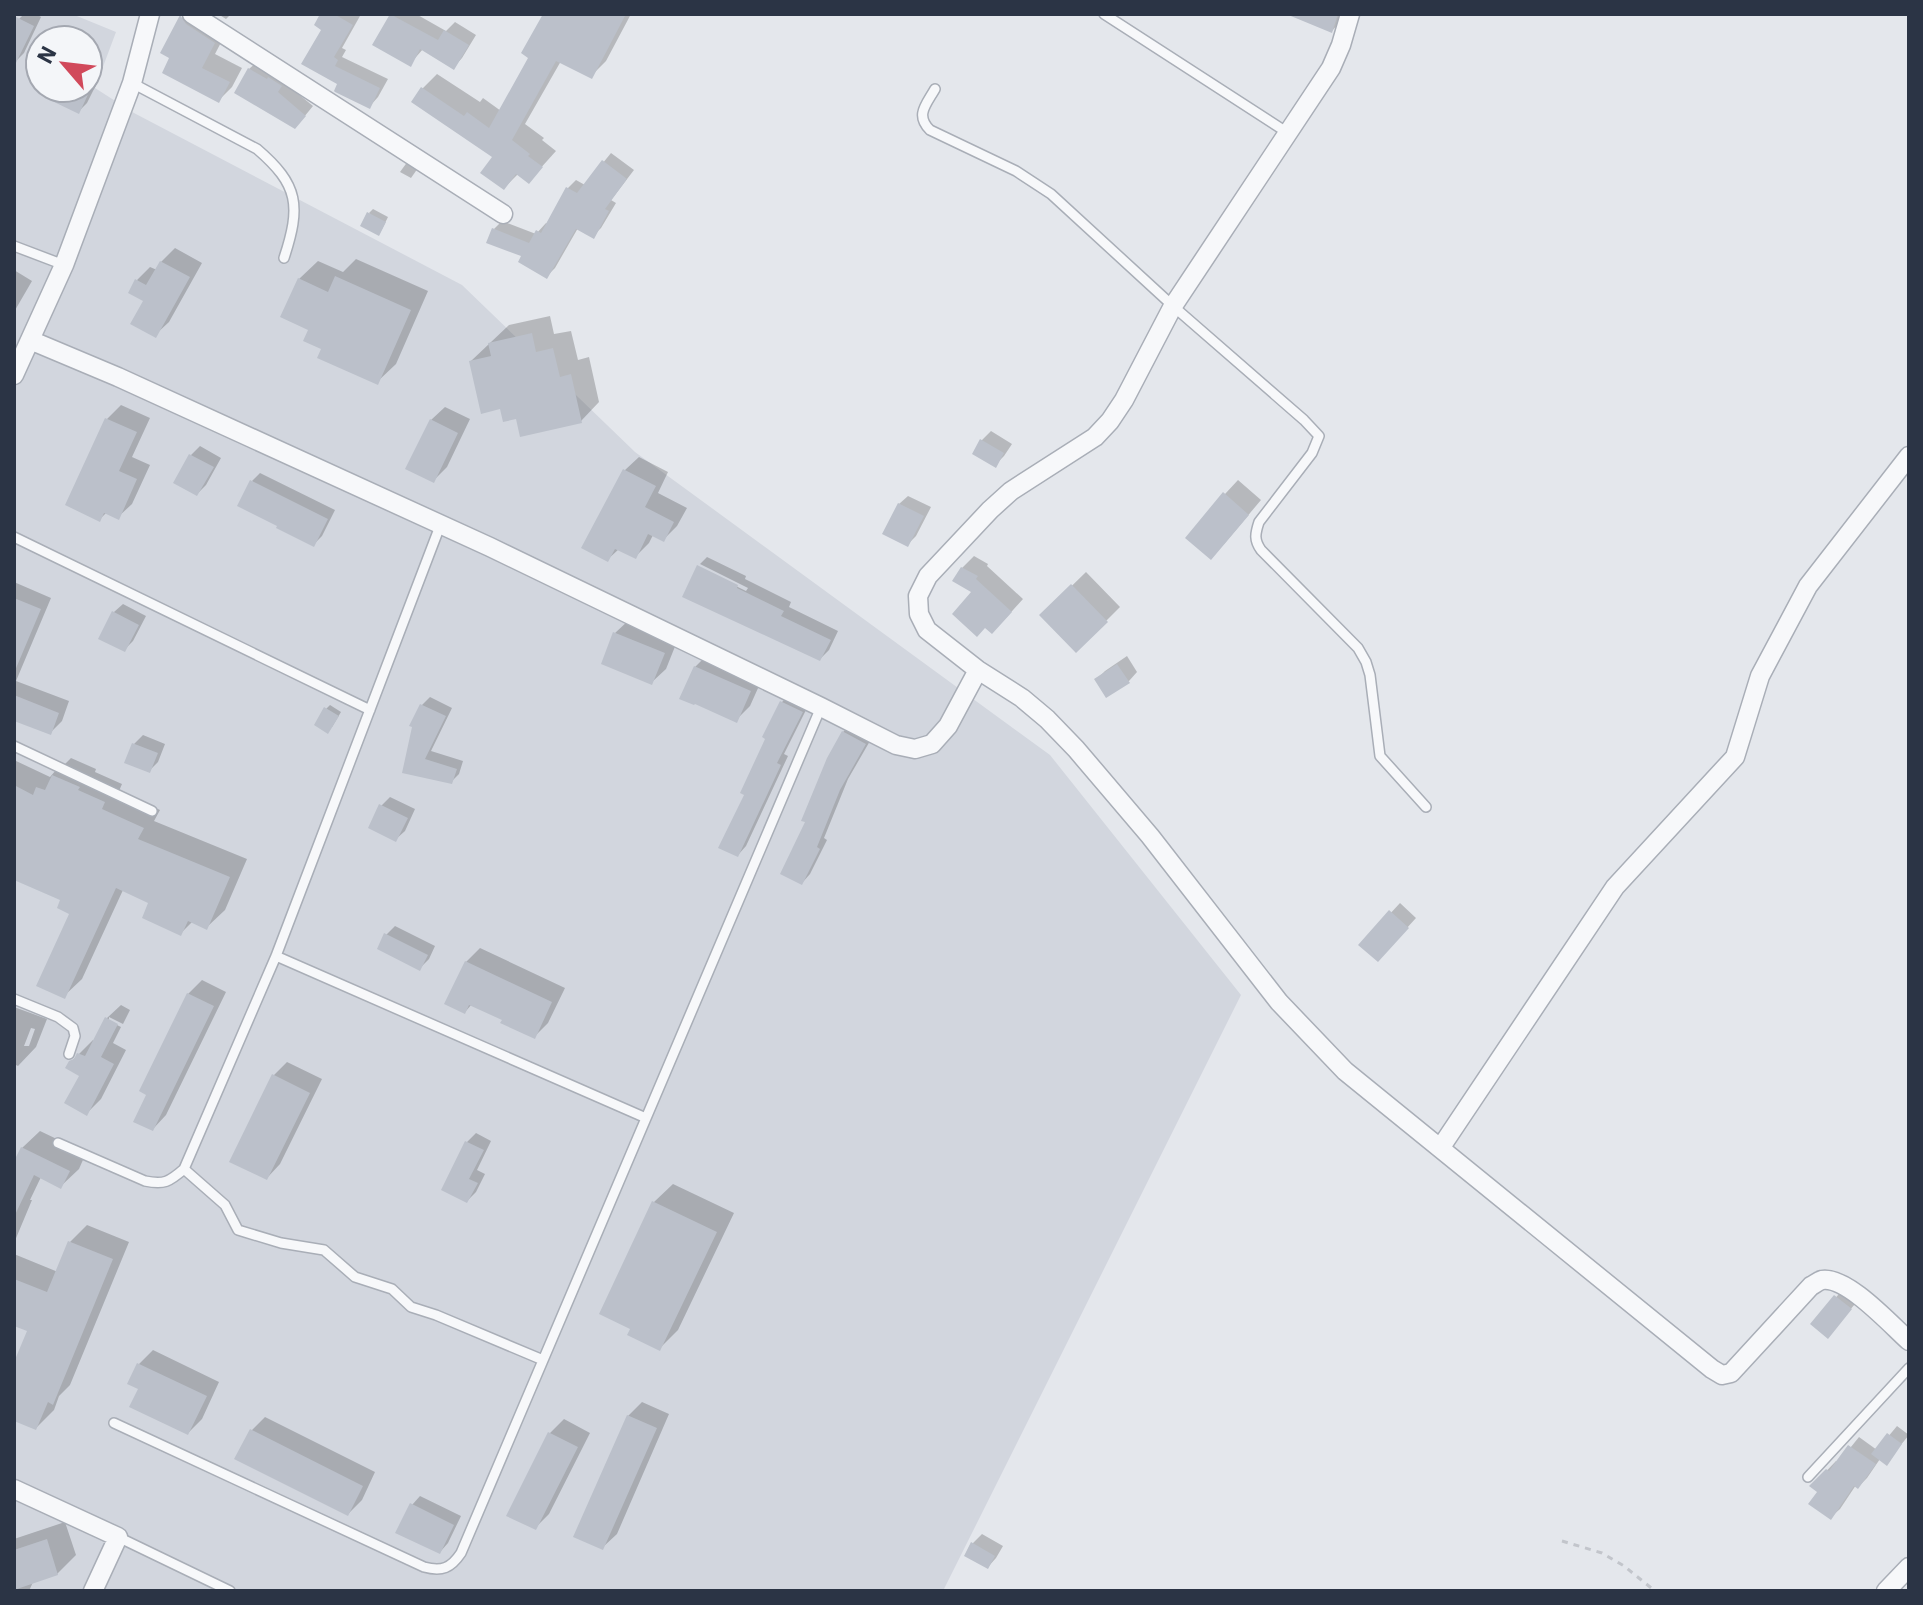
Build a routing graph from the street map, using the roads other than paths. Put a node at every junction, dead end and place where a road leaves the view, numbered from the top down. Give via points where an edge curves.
1 (150, 14) edge
2 (192, 14) edge
3 (1104, 14) edge
4 (1350, 14) edge
5 (132, 83) junction
6 (935, 89) dead end
7 (1288, 133) junction
8 (503, 214) dead end
9 (14, 246) edge
10 (284, 258) dead end
11 (64, 265) junction
12 (1173, 306) junction
13 (30, 340) junction
14 (14, 375) edge
15 (1909, 456) edge
16 (440, 526) junction
17 (14, 537) edge
18 (978, 670) junction
19 (821, 707) junction
20 (370, 710) junction
21 (14, 746) edge
22 (1426, 807) dead end
23 (152, 811) dead end
24 (276, 956) junction
25 (14, 999) edge
26 (69, 1054) dead end
27 (646, 1118) junction
28 (58, 1143) dead end
29 (1441, 1147) junction
30 (184, 1169) junction
31 (1909, 1341) edge
32 (543, 1360) junction
33 (1909, 1368) edge
34 (114, 1423) dead end
35 (1808, 1477) dead end
36 (14, 1489) edge
37 (118, 1537) junction
38 (1909, 1567) edge
39 (93, 1591) edge
40 (230, 1591) edge
41 (1886, 1591) edge

1 - 5 street
2 - 8 street
3 - 7 lane
4 - 7 street via 1331,68
5 - 10 lane via 257,149 274,164 287,180 293,201 292,234
5 - 11 street
6 - 12 lane via 921,115 930,130 1051,194
7 - 12 street
9 - 11 lane
11 - 13 street
12 - 18 street via 1124,400 1095,437 1011,491 928,576 918,596 927,630
12 - 22 lane via 1319,436 1259,522 1255,541 1358,648 1370,675 1380,756
13 - 14 street
13 - 16 street
15 - 29 street via 1808,586 1760,676 1735,757 1615,887
16 - 19 street
16 - 20 lane
17 - 20 lane
18 - 19 street via 948,726 932,744 915,749 896,745
18 - 29 street via 1030,705 1076,749 1279,1002 1345,1071
19 - 27 lane
20 - 24 lane
21 - 23 lane
24 - 27 lane
24 - 30 lane
25 - 26 lane via 73,1028
27 - 32 lane
28 - 30 lane via 159,1184
29 - 31 street via 1722,1375 1731,1373 1822,1280 1851,1289
30 - 32 lane via 225,1205 238,1230 324,1250 355,1277 392,1289 411,1307
32 - 34 lane via 461,1553 445,1570 424,1567
33 - 35 lane
36 - 37 street
37 - 39 street
37 - 40 lane
38 - 41 street

